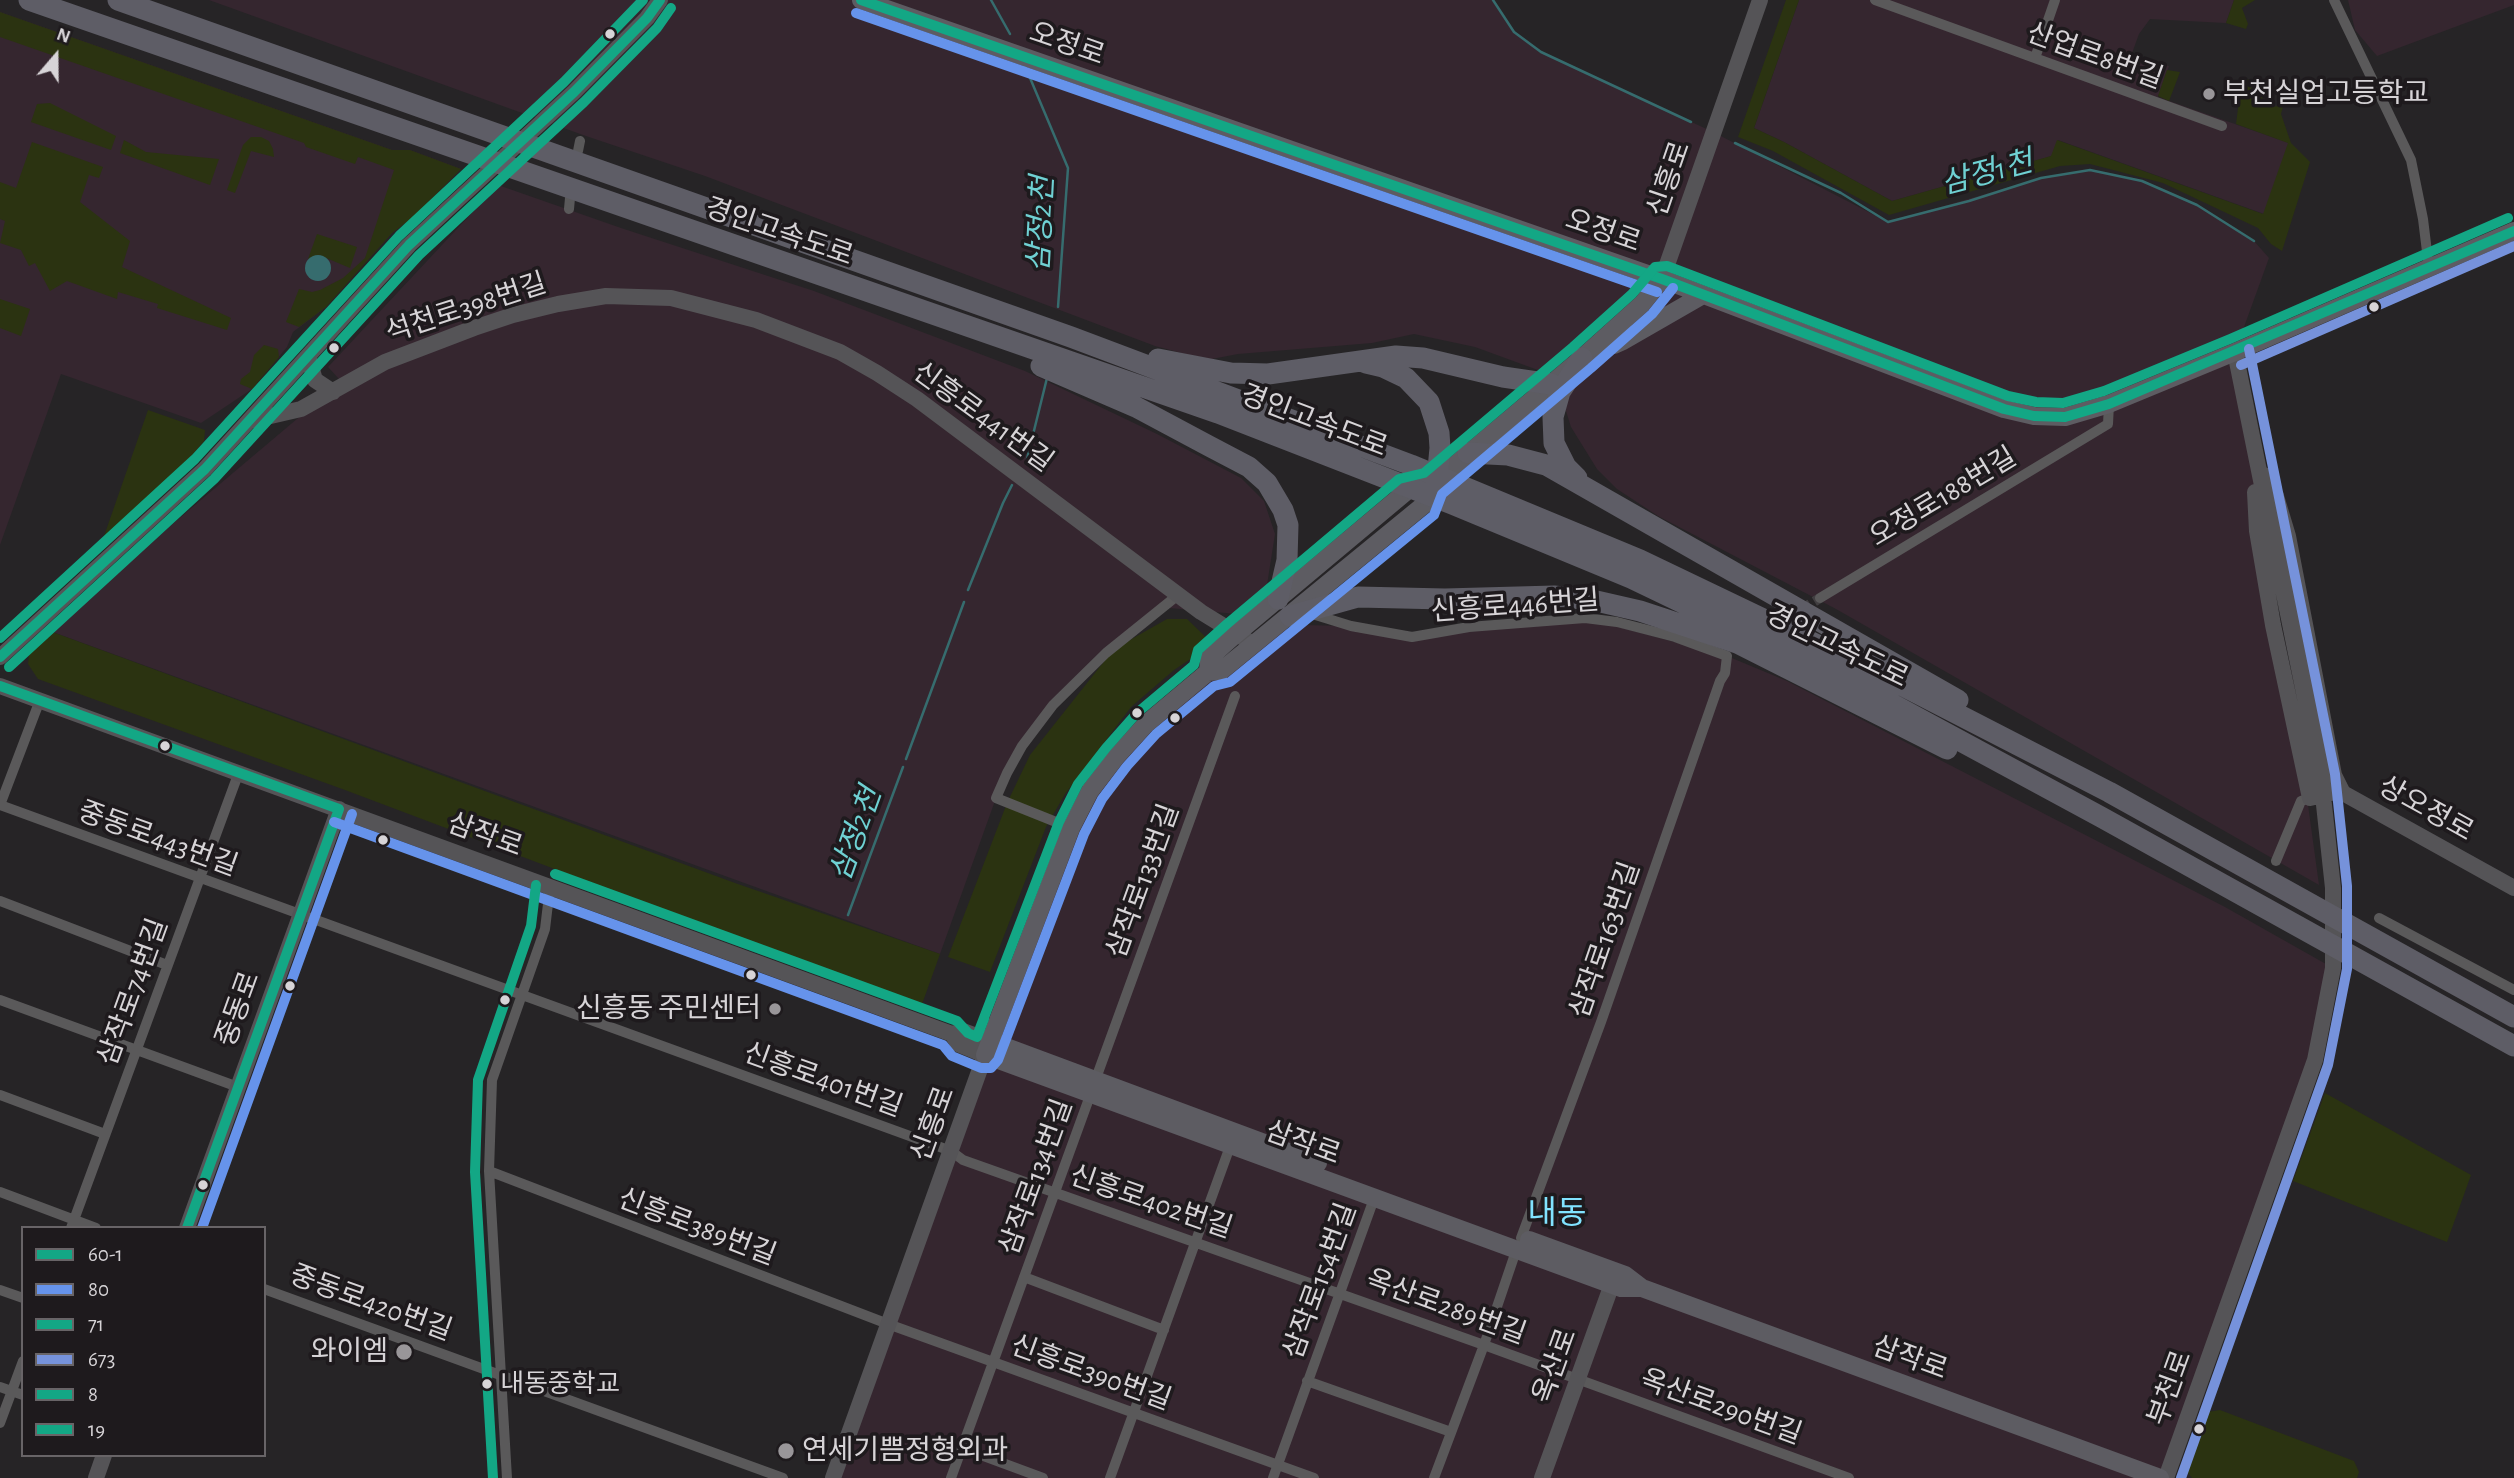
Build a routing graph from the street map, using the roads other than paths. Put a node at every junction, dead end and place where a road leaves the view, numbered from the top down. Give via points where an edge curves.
1 (29, 0) edge
2 (118, 0) edge
3 (660, 0) edge
4 (861, 0) edge
5 (1760, 0) edge
6 (1875, 0) edge
7 (2055, 0) edge
8 (2334, 0) edge
9 (2035, 58) junction
10 (2222, 126) dead end
11 (2514, 231) edge
12 (2429, 268) junction
13 (1662, 279) junction
14 (1703, 295) junction
15 (671, 298) joint
16 (917, 310) junction
17 (1071, 337) junction
18 (1598, 343) junction
19 (2235, 352) junction
20 (308, 356) junction
21 (1582, 358) junction
22 (1358, 361) junction
23 (1551, 384) junction
24 (333, 392) junction
25 (2109, 404) junction
26 (249, 421) junction
27 (1468, 453) junction
28 (2256, 461) junction
29 (1433, 483) junction
30 (1583, 485) junction
31 (1178, 596) junction
32 (1820, 598) tunnel mouth
33 (1291, 609) junction
34 (1236, 634) junction
35 (1253, 644) junction
36 (1729, 654) joint
37 (0, 657) edge
38 (1208, 672) junction
39 (0, 686) edge
40 (1234, 696) dead end
41 (40, 700) junction
42 (239, 772) junction
43 (2109, 792) junction
44 (2343, 793) junction
45 (2305, 794) junction
46 (0, 805) edge
47 (339, 809) junction
48 (2101, 817) junction
49 (1071, 828) junction
50 (2276, 861) dead end
51 (199, 879) junction
52 (550, 887) junction
53 (2514, 888) edge
54 (0, 901) edge
55 (300, 916) junction
56 (2379, 918) dead end
57 (167, 965) junction
58 (2514, 990) edge
59 (521, 996) junction
60 (0, 1000) edge
61 (2514, 1017) edge
62 (2514, 1046) edge
63 (988, 1048) junction
64 (136, 1050) junction
65 (238, 1087) junction
66 (1093, 1087) junction
67 (0, 1096) edge
68 (105, 1134) junction
69 (1233, 1139) junction
70 (951, 1151) junction
71 (489, 1171) junction
72 (0, 1192) edge
73 (1055, 1192) junction
74 (1376, 1196) junction
75 (73, 1224) edge
76 (188, 1226) edge
77 (1195, 1242) junction
78 (1519, 1243) junction
79 (1024, 1277) junction
80 (1615, 1278) junction
81 (0, 1290) edge
82 (266, 1290) edge
83 (1339, 1293) junction
84 (21, 1297) edge
85 (888, 1324) junction
86 (1164, 1330) junction
87 (1485, 1345) junction
88 (993, 1362) junction
89 (21, 1372) edge
90 (502, 1375) junction
91 (1578, 1379) junction
92 (1307, 1381) junction
93 (0, 1387) edge
94 (17, 1393) edge
95 (1134, 1413) junction
96 (0, 1423) edge
97 (1451, 1432) junction
98 (962, 1448) junction
99 (103, 1457) edge
100 (1278, 1465) junction
101 (96, 1478) edge
102 (507, 1478) edge
103 (783, 1478) edge
104 (833, 1478) edge
105 (951, 1478) edge
106 (1043, 1478) edge
107 (1110, 1478) edge
108 (1273, 1478) edge
109 (1314, 1478) edge
110 (1434, 1478) edge
111 (1542, 1478) edge
112 (1849, 1478) edge
113 (2160, 1478) edge
114 (2166, 1478) edge

1 - 16 highway, 경인고속도로
2 - 17 highway, 경인고속도로
3 - 20 street via 574,92 409,245
4 - 13 main road, 오정로
5 - 13 street, 신흥로
6 - 9 street, 산업로8번길
7 - 9 street
8 - 12 street via 2411,160
9 - 10 street, 산업로8번길
11 - 12 main road, 오정로
12 - 19 main road, 오정로
13 - 14 main road, 오정로
13 - 18 main road, 신흥로 via 1642,304
14 - 18 main road via 1623,341
14 - 25 main road, 오정로 via 2004,409 2065,417
15 - 24 street, 석천로398번길 via 606,296 513,315 385,362
15 - 31 street, 신흥로441번길 via 756,320 840,352 877,373
16 - 33 highway via 1136,407 1249,467 1276,496 1289,525
16 - 48 highway, 경인고속도로 via 1218,413 1631,578 1881,698
17 - 22 highway via 1231,373 1293,372
17 - 43 highway, 경인고속도로 via 1411,465 1640,561 1773,622
18 - 21 main road, 신흥로
19 - 25 main road, 오정로
19 - 28 street
20 - 24 street via 315,380
20 - 26 street
21 - 23 main road, 신흥로
21 - 30 highway via 1560,392 1553,417 1559,456
22 - 23 highway via 1423,358
22 - 29 highway via 1406,378 1429,402 1440,448
23 - 27 main road, 신흥로
24 - 26 street, 석천로398번길 via 301,409
25 - 32 street, 오정로188번길 via 2108,424
26 - 37 street via 181,492
27 - 29 main road, 신흥로
27 - 30 highway via 1546,465
28 - 44 street via 2276,496 2288,536 2334,775
28 - 45 street via 2257,531
28 - 114 street, 부천로 via 2321,777 2333,888 2333,968 2315,1060
29 - 33 main road, 신흥로 via 1425,503
30 - 43 highway via 1850,636
31 - 34 street, 신흥로441번길
31 - 49 street via 1106,653 1053,705 1022,746 996,798
33 - 34 main road, 신흥로
33 - 35 main road, 신흥로
33 - 36 street, 신흥로446번길 via 1412,637 1469,626 1586,618
33 - 48 highway via 1377,596 1554,596 1640,611 1737,643 1973,762
34 - 35 street, 신흥로441번길
34 - 38 main road, 신흥로 via 1209,658
35 - 38 main road, 신흥로 via 1221,671
36 - 78 street, 삼작로163번길
38 - 49 main road, 신흥로 via 1115,757
39 - 41 street, 삼작로
40 - 66 street, 삼작로133번길
41 - 42 street, 삼작로
41 - 46 street
42 - 47 street, 삼작로
42 - 51 street, 삼작로74번길
43 - 61 highway, 경인고속도로
44 - 45 street, 상오정로
44 - 53 street, 상오정로
45 - 50 street
46 - 51 street, 중동로443번길
47 - 52 street, 삼작로
47 - 55 street, 중동로
48 - 62 highway, 경인고속도로
49 - 63 main road, 신흥로
51 - 55 street, 중동로443번길
51 - 57 street, 삼작로74번길
52 - 59 street via 545,929
52 - 63 street, 삼작로 via 952,1034 963,1031
54 - 57 street
55 - 59 street, 중동로443번길
55 - 65 street, 중동로
56 - 58 street
57 - 64 street, 삼작로74번길
59 - 70 street, 신흥로401번길
59 - 71 street via 492,1080
60 - 64 street
63 - 66 main road, 삼작로
63 - 70 street, 신흥로
64 - 65 street
64 - 68 street, 삼작로74번길
65 - 76 street, 중동로
66 - 69 main road, 삼작로
66 - 73 street, 삼작로134번길
67 - 68 street
68 - 75 street, 삼작로74번길
69 - 74 main road, 삼작로
69 - 77 street
69 - 78 main road, 삼작로
70 - 73 street, 신흥로402번길 via 964,1160
70 - 85 street, 신흥로
71 - 85 street, 신흥로389번길
71 - 90 street
72 - 75 street
73 - 77 street, 신흥로402번길
73 - 79 street, 삼작로134번길
74 - 78 main road, 삼작로
74 - 83 street, 삼작로154번길
77 - 83 street, 신흥로402번길
77 - 86 street
78 - 80 main road, 삼작로
78 - 87 street, 삼작로163번길
79 - 86 street, 삼작로134번길
79 - 88 street, 삼작로134번길
80 - 91 street, 옥산로
80 - 113 main road, 삼작로
81 - 84 street
82 - 90 street, 중동로420번길
83 - 87 street, 옥산로289번길
83 - 92 street, 삼작로154번길
85 - 88 street, 신흥로390번길
85 - 104 street, 신흥로
86 - 95 street
87 - 91 street, 옥산로289번길
87 - 97 street, 삼작로163번길
88 - 95 street, 신흥로390번길
88 - 98 street, 삼작로134번길
89 - 94 street
90 - 102 street
90 - 103 street, 중동로420번길
91 - 111 street, 옥산로
91 - 112 street, 옥산로290번길
92 - 97 street, 삼작로154번길
92 - 100 street, 삼작로154번길
93 - 94 street
94 - 96 street
95 - 100 street, 신흥로390번길
95 - 107 street
97 - 110 street, 삼작로163번길
98 - 105 street, 삼작로134번길
98 - 106 street
99 - 101 street
100 - 108 street, 삼작로154번길
100 - 109 street, 신흥로390번길

